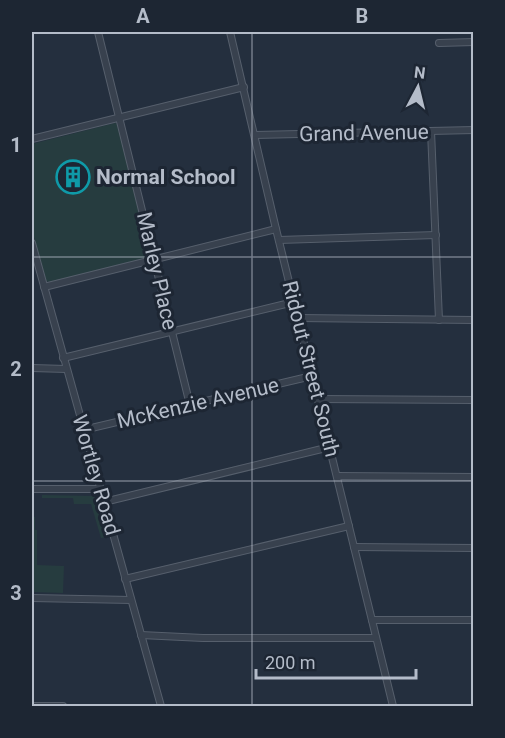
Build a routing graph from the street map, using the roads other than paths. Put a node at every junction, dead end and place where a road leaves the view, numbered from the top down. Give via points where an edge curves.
1 (98, 32) edge
2 (230, 32) edge
3 (474, 42) edge
4 (439, 43) dead end
5 (244, 87) junction
6 (120, 118) junction
7 (474, 130) edge
8 (431, 131) junction
9 (255, 135) junction
10 (32, 139) edge
11 (276, 229) junction
12 (436, 235) junction
13 (279, 240) junction
14 (32, 246) edge
15 (154, 260) junction
16 (44, 287) junction
17 (294, 302) junction
18 (298, 318) junction
19 (439, 320) junction
20 (474, 320) edge
21 (173, 332) junction
22 (63, 358) junction
23 (32, 368) edge
24 (66, 369) junction
25 (312, 376) junction
26 (318, 399) junction
27 (474, 400) edge
28 (190, 405) junction
29 (83, 430) junction
30 (330, 447) junction
31 (337, 476) junction
32 (474, 477) edge
33 (32, 489) edge
34 (100, 489) junction
35 (104, 502) junction
36 (349, 526) junction
37 (354, 547) junction
38 (474, 548) edge
39 (125, 579) junction
40 (32, 598) edge
41 (131, 600) junction
42 (372, 620) junction
43 (474, 620) edge
44 (141, 635) junction
45 (376, 638) junction
46 (32, 706) edge
47 (63, 706) edge
48 (161, 706) edge
49 (393, 706) edge

1 - 6 street, Marley Place
2 - 5 street, Ridout Street South
3 - 4 street
5 - 6 street
5 - 9 street, Ridout Street South
6 - 10 street
6 - 15 street, Marley Place
7 - 8 street, Grand Avenue
8 - 9 street, Grand Avenue
8 - 12 street
9 - 11 street, Ridout Street South
11 - 13 street, Ridout Street South
11 - 15 street
12 - 13 street
12 - 19 street
13 - 17 street, Ridout Street South
14 - 16 street, Wortley Road
15 - 16 street
15 - 21 street, Marley Place
16 - 22 street, Wortley Road
17 - 18 street, Ridout Street South
17 - 21 street
18 - 19 street
18 - 25 street, Ridout Street South
19 - 20 street
21 - 22 street
21 - 28 street, Marley Place
22 - 24 street, Wortley Road
23 - 24 street
24 - 29 street, Wortley Road
25 - 26 street, Ridout Street South
25 - 28 street, McKenzie Avenue
26 - 27 street
26 - 30 street, Ridout Street South
28 - 29 street, McKenzie Avenue
29 - 34 street, Wortley Road
30 - 31 street, Ridout Street South
30 - 35 street
31 - 32 street
31 - 36 street, Ridout Street South
33 - 34 street
34 - 35 street, Wortley Road
35 - 39 street, Wortley Road
36 - 37 street, Ridout Street South
36 - 39 street
37 - 38 street
37 - 42 street, Ridout Street South
39 - 41 street, Wortley Road
40 - 41 street
41 - 44 street, Wortley Road
42 - 43 street
42 - 45 street, Ridout Street South
44 - 45 street
44 - 48 street, Wortley Road
45 - 49 street, Ridout Street South
46 - 47 street

